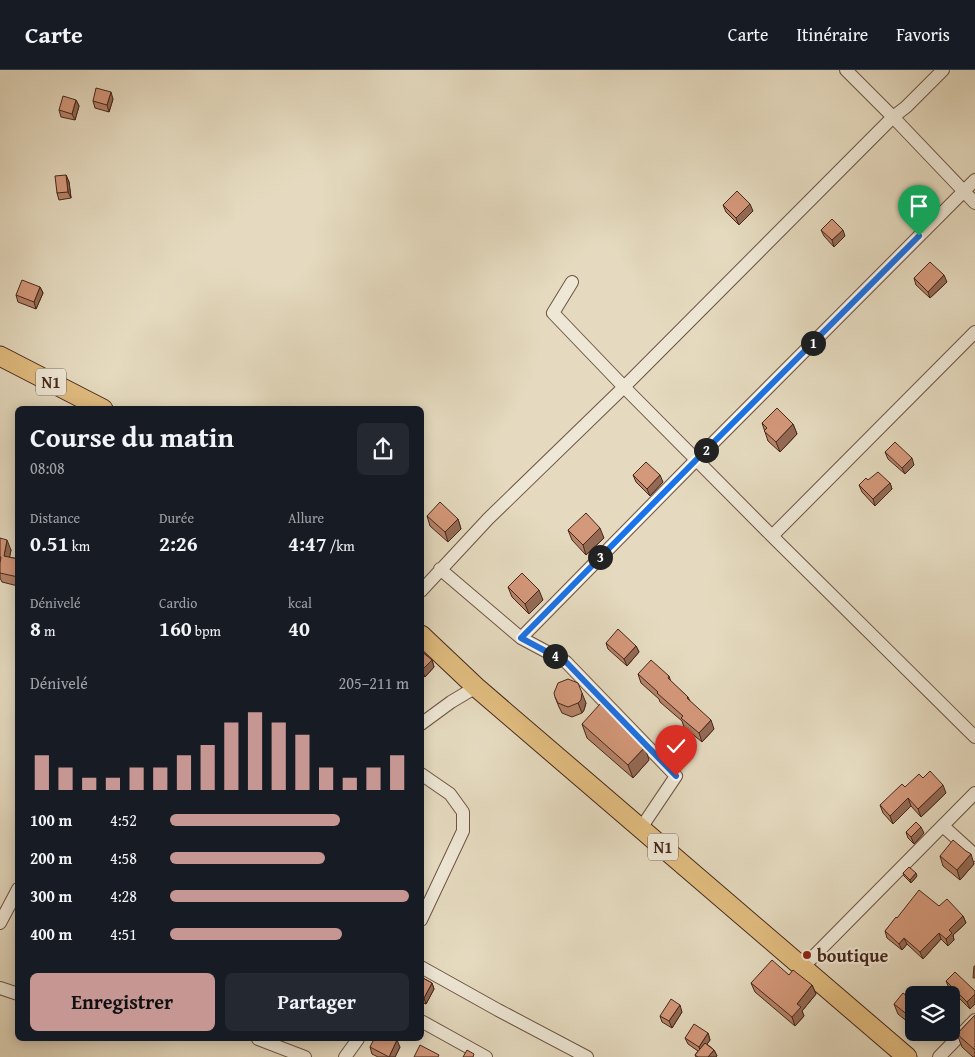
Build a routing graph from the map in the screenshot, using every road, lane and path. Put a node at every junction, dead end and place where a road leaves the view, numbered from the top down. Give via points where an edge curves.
1 (846, 70) edge
2 (943, 70) edge
3 (893, 117) junction
4 (975, 180) edge
5 (964, 191) junction
6 (975, 203) edge
7 (572, 282) dead end
8 (975, 332) edge
9 (0, 356) edge
10 (624, 387) junction
11 (97, 406) edge
12 (696, 460) junction
13 (772, 536) junction
14 (440, 569) junction
15 (424, 588) edge
16 (521, 638) junction
17 (424, 639) edge
18 (476, 687) junction
19 (424, 722) edge
20 (975, 737) edge
21 (424, 776) edge
22 (975, 793) edge
23 (943, 826) junction
24 (641, 828) junction
25 (975, 855) edge
26 (15, 895) edge
27 (424, 914) edge
28 (0, 923) edge
29 (803, 967) junction
30 (424, 969) edge
31 (0, 988) edge
32 (15, 993) edge
33 (975, 1020) edge
34 (424, 1023) edge
35 (263, 1041) edge
36 (357, 1041) edge
37 (304, 1057) edge
38 (345, 1057) edge
39 (486, 1057) edge
40 (587, 1057) edge
41 (907, 1057) edge
42 (939, 1057) edge

1 - 3 street
2 - 3 street
3 - 5 street
3 - 10 street
4 - 5 street
5 - 6 street
5 - 12 street
7 - 10 street via 553,313
8 - 13 street
9 - 11 highway, N1
10 - 12 street
10 - 14 street
12 - 13 street
12 - 16 street
13 - 20 street
14 - 15 street
14 - 16 street
16 - 24 street via 566,662 676,776
17 - 18 highway, N1
18 - 19 street
18 - 24 highway, N1
21 - 27 street via 450,794 463,812 463,831
22 - 23 street
23 - 25 street
23 - 29 street
24 - 29 highway, N1
26 - 28 street
29 - 41 highway, N1
30 - 40 street
31 - 32 street
33 - 42 street
34 - 39 street
35 - 37 street
36 - 38 street

